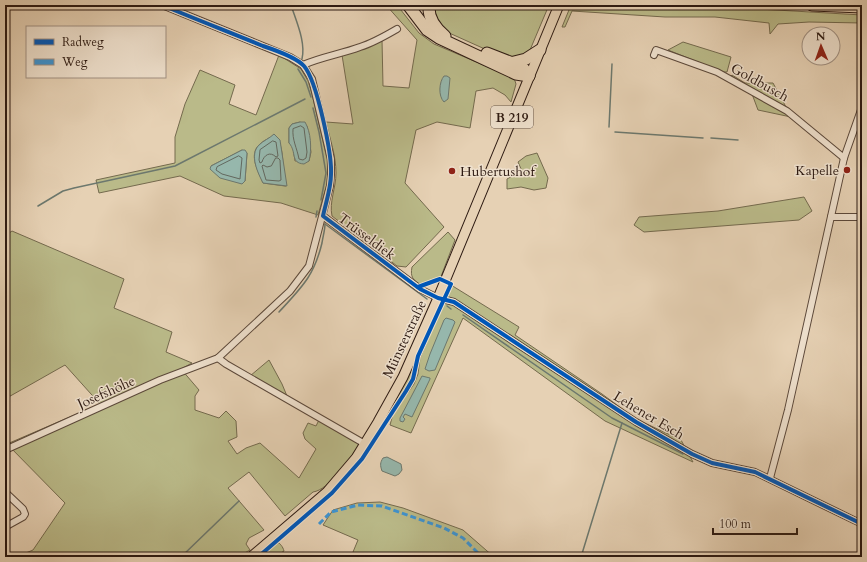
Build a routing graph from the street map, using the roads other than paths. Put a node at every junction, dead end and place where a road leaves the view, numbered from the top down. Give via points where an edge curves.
1 (162, 5) edge
2 (408, 5) edge
3 (429, 5) edge
4 (559, 5) edge
5 (812, 5) edge
6 (862, 7) edge
7 (397, 29) dead end
8 (540, 50) junction
9 (654, 55) dead end
10 (510, 63) junction
11 (303, 65) junction
12 (529, 76) junction
13 (862, 107) edge
14 (844, 158) junction
15 (323, 216) junction
16 (831, 217) junction
17 (862, 217) edge
18 (438, 298) junction
19 (218, 358) junction
20 (365, 444) junction
21 (5, 450) edge
22 (770, 478) junction
23 (5, 492) edge
24 (862, 524) edge
25 (5, 527) edge
26 (251, 557) edge

1 - 11 street via 290,57
2 - 12 highway via 427,30 439,38 516,74
3 - 10 highway via 430,19 444,35
4 - 8 main road, Münsterstraße / B 219
5 - 6 highway
7 - 11 street via 360,47
8 - 10 highway
8 - 12 main road, Münsterstraße / B 219
9 - 14 street, Goldbusch via 656,50 717,72 787,111
10 - 12 highway via 524,69
11 - 15 street, Trüsseldiek via 312,79 331,160 330,186
12 - 18 main road, Münsterstraße / B 219
13 - 14 street
14 - 16 street
15 - 18 street, Trüsseldiek via 420,289
15 - 19 street, Josefshöhe via 309,266 290,290
16 - 17 street
16 - 22 street via 788,410
18 - 20 main road, Münsterstraße / B 219 via 403,378
18 - 22 street, Lehener Esch via 454,302 636,422 692,454 712,463 755,472
19 - 20 street
19 - 21 street, Josefshöhe via 160,380
20 - 26 main road, Münsterstraße / B 219 via 327,492
22 - 24 street, Lehener Esch
23 - 25 street via 25,514

